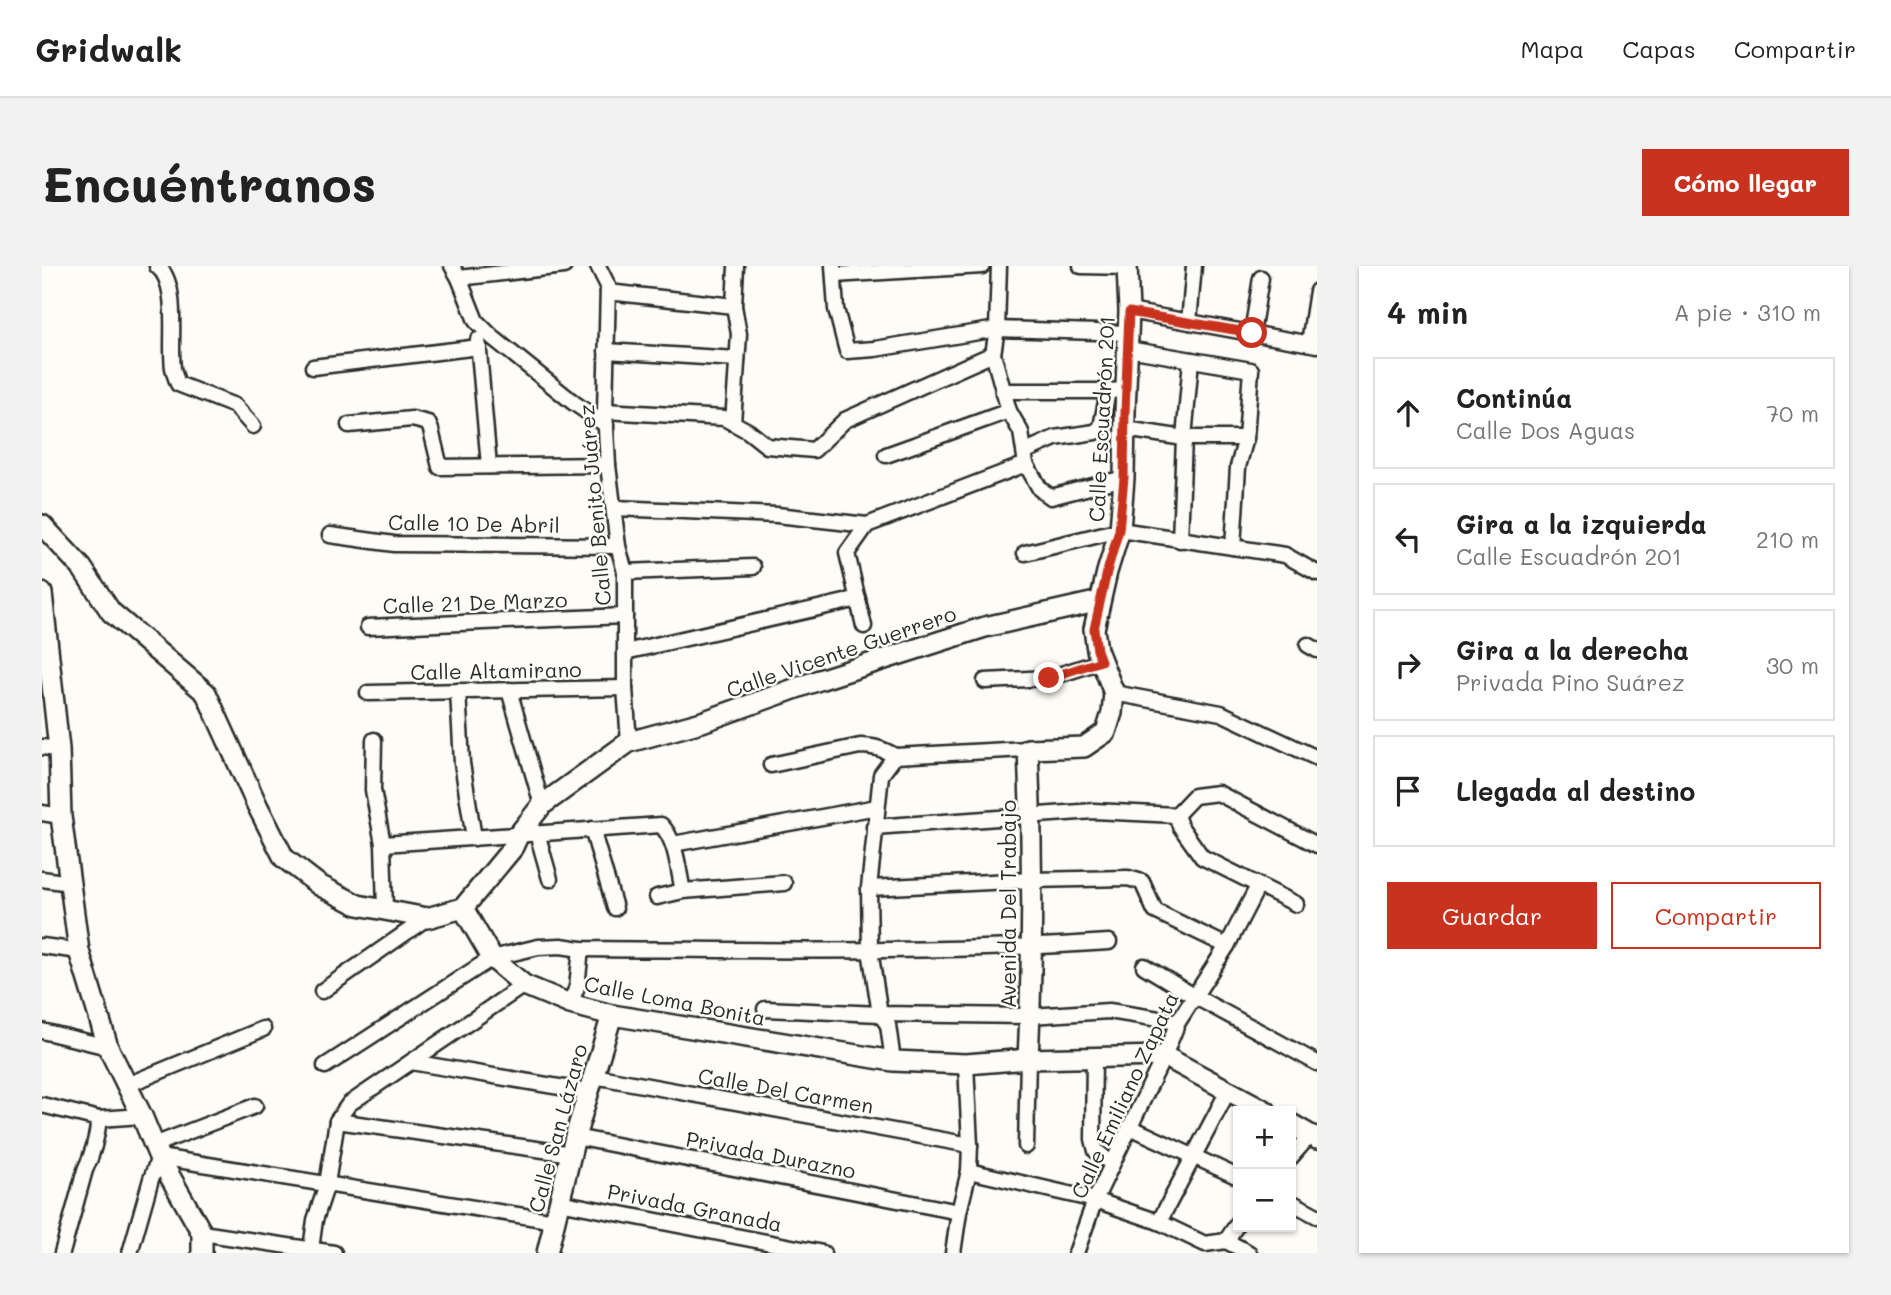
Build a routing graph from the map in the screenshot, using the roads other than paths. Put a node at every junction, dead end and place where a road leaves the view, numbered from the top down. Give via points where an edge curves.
1 (158, 266) edge
2 (564, 266) edge
3 (597, 266) edge
4 (736, 266) edge
5 (982, 266) edge
6 (999, 266) edge
7 (1081, 266) edge
8 (1127, 266) edge
9 (1194, 266) edge
10 (833, 271) edge
11 (456, 272) edge
12 (1261, 278) dead end
13 (1317, 291) edge
14 (608, 292) junction
15 (734, 306) junction
16 (1129, 312) junction
17 (476, 321) junction
18 (1189, 322) junction
19 (997, 329) junction
20 (1252, 333) junction
21 (1128, 341) junction
22 (1313, 344) edge
23 (479, 347) junction
24 (606, 351) junction
25 (993, 354) junction
26 (737, 359) junction
27 (1191, 360) junction
28 (313, 367) dead end
29 (1003, 391) junction
30 (1117, 391) junction
31 (1009, 411) junction
32 (606, 418) junction
33 (733, 423) junction
34 (349, 425) dead end
35 (253, 426) dead end
36 (1125, 429) junction
37 (1184, 438) junction
38 (1246, 438) junction
39 (886, 455) dead end
40 (1026, 458) junction
41 (608, 465) junction
42 (489, 466) junction
43 (1124, 478) junction
44 (614, 508) junction
45 (42, 525) edge
46 (867, 525) junction
47 (1119, 530) junction
48 (330, 535) dead end
49 (1180, 540) junction
50 (618, 546) junction
51 (1233, 547) junction
52 (1025, 553) dead end
53 (754, 567) dead end
54 (625, 572) junction
55 (1317, 573) edge
56 (858, 599) junction
57 (1100, 601) junction
58 (43, 604) edge
59 (625, 616) junction
60 (864, 626) dead end
61 (368, 627) dead end
62 (625, 652) junction
63 (1101, 661) junction
64 (47, 674) edge
65 (985, 681) dead end
66 (625, 688) junction
67 (509, 690) junction
68 (458, 691) junction
69 (368, 693) dead end
70 (1114, 693) junction
71 (374, 740) dead end
72 (629, 742) junction
73 (50, 748) edge
74 (1028, 749) junction
75 (895, 756) junction
76 (1317, 758) edge
77 (771, 765) dead end
78 (542, 805) junction
79 (877, 807) junction
80 (51, 815) edge
81 (1031, 815) junction
82 (1176, 815) junction
83 (874, 827) junction
84 (592, 829) junction
85 (528, 833) junction
86 (474, 838) junction
87 (383, 844) junction
88 (673, 844) junction
89 (1317, 845) edge
90 (42, 879) edge
91 (550, 879) dead end
92 (1031, 880) junction
93 (70, 883) junction
94 (784, 883) dead end
95 (1258, 886) junction
96 (869, 888) junction
97 (683, 891) junction
98 (657, 897) dead end
99 (1296, 904) dead end
100 (463, 908) junction
101 (615, 908) dead end
102 (385, 910) junction
103 (427, 918) junction
104 (1109, 942) dead end
105 (42, 946) edge
106 (1227, 946) junction
107 (1032, 947) junction
108 (581, 949) junction
109 (870, 950) junction
110 (79, 951) junction
111 (492, 958) junction
112 (1144, 966) dead end
113 (524, 985) junction
114 (322, 991) dead end
115 (1194, 996) junction
116 (570, 1004) junction
117 (765, 1009) dead end
118 (880, 1014) junction
119 (612, 1015) junction
120 (1030, 1016) junction
121 (1178, 1022) junction
122 (263, 1029) dead end
123 (42, 1031) edge
124 (108, 1047) junction
125 (1164, 1056) junction
126 (1094, 1057) junction
127 (1028, 1059) junction
128 (893, 1061) junction
129 (411, 1062) junction
130 (1317, 1063) edge
131 (966, 1064) junction
132 (325, 1066) dead end
133 (591, 1084) junction
134 (127, 1085) junction
135 (1228, 1091) junction
136 (255, 1106) dead end
137 (1256, 1106) edge
138 (43, 1111) edge
139 (142, 1116) junction
140 (99, 1119) junction
141 (337, 1121) junction
142 (1130, 1127) junction
143 (1296, 1127) edge
144 (1313, 1137) edge
145 (573, 1145) junction
146 (970, 1145) junction
147 (1026, 1146) dead end
148 (156, 1151) junction
149 (1296, 1152) edge
150 (1193, 1157) junction
151 (1112, 1164) junction
152 (969, 1171) junction
153 (1233, 1175) edge
154 (327, 1184) junction
155 (1095, 1200) junction
156 (1296, 1205) edge
157 (557, 1212) junction
158 (959, 1212) junction
159 (1317, 1216) edge
160 (1160, 1222) junction
161 (1233, 1230) edge
162 (1226, 1241) junction
163 (202, 1243) edge
164 (311, 1249) junction
165 (1079, 1252) edge
166 (62, 1253) edge
167 (130, 1253) edge
168 (334, 1253) edge
169 (547, 1253) edge
170 (823, 1253) edge
171 (953, 1253) edge
172 (1249, 1253) edge

1 - 35 street via 169,282 173,370 178,384 235,406
2 - 11 street
3 - 14 street, Calle Benito Juárez
4 - 15 street
5 - 10 street
6 - 19 street
7 - 8 street
8 - 16 street, Calle Escuadrón 201
9 - 18 street
10 - 19 street via 836,309 848,351
11 - 17 street
12 - 20 street
13 - 22 street
14 - 15 street
14 - 24 street, Calle Benito Juárez
15 - 26 street
16 - 18 street
16 - 21 street, Calle Escuadrón 201
17 - 23 street
17 - 32 street via 574,402
18 - 20 street
19 - 21 street
19 - 25 street
20 - 22 street
21 - 27 street
21 - 30 street, Calle Escuadrón 201
23 - 28 street
23 - 42 street
24 - 26 street
24 - 32 street, Calle Benito Juárez
25 - 29 street
25 - 33 street via 845,420 814,450 766,446
26 - 33 street
27 - 37 street
27 - 38 street via 1251,370
29 - 30 street
29 - 31 street
30 - 36 street, Calle Escuadrón 201
30 - 40 street via 1095,432 1055,438
31 - 39 street
31 - 40 street via 1021,432
32 - 33 street via 724,418
32 - 41 street, Calle Benito Juárez
34 - 42 street via 412,419 428,423 440,467
36 - 37 street
36 - 43 street, Calle Escuadrón 201
37 - 38 street
37 - 49 street
38 - 51 street via 1238,467
40 - 43 street via 1040,489 1051,497
40 - 46 street
41 - 42 street
41 - 44 street, Calle Benito Juárez
43 - 47 street, Calle Escuadrón 201
44 - 46 street via 777,515
44 - 50 street, Calle Benito Juárez
45 - 102 street via 82,568 111,612 206,693 284,858 318,885 358,905
46 - 56 street via 847,553
47 - 49 street
47 - 52 street
47 - 57 street, Calle Escuadrón 201
48 - 50 street, Calle 10 De Abril via 394,544
49 - 51 street
50 - 54 street, Calle Benito Juárez
51 - 55 street via 1284,555
53 - 54 street
54 - 59 street, Calle Benito Juárez
56 - 60 street
56 - 62 street
57 - 63 street, Calle Escuadrón 201 via 1094,629
57 - 72 street, Calle Vicente Guerrero via 985,627
58 - 64 street
59 - 61 street, Calle 21 De Marzo
59 - 62 street, Calle Benito Juárez
62 - 66 street, Calle Benito Juárez
63 - 65 street via 1049,678
63 - 70 street, Calle Escuadrón 201
64 - 73 street
66 - 67 street, Calle Altamirano
66 - 72 street, Calle Benito Juárez
67 - 68 street, Calle Altamirano
67 - 78 street
68 - 69 street, Calle Altamirano
68 - 86 street via 462,763
70 - 74 street via 1107,732 1084,747
70 - 76 street via 1221,713
71 - 87 street via 373,790
72 - 78 street, Calle Vicente Guerrero
73 - 80 street
74 - 75 street
74 - 81 street, Avenida Del Trabajo
75 - 77 street via 874,746 860,746
75 - 79 street via 881,775
78 - 85 street, Calle Vicente Guerrero
79 - 83 street
79 - 88 street
80 - 93 street
81 - 82 street via 1094,811
81 - 83 street
81 - 92 street, Avenida Del Trabajo
82 - 89 street via 1194,796 1218,793
82 - 95 street via 1202,857
83 - 96 street
84 - 85 street
84 - 88 street via 661,825
84 - 101 street
85 - 86 street
85 - 91 street
85 - 100 street, Calle Vicente Guerrero
86 - 87 street
87 - 102 street
88 - 97 street
90 - 93 street
92 - 96 street
92 - 106 street via 1142,881 1155,911
92 - 107 street, Avenida Del Trabajo
93 - 110 street
94 - 97 street
95 - 99 street
95 - 106 street, Calle Emiliano Zapata
96 - 109 street
97 - 98 street
100 - 103 street
100 - 111 street, Calle Loma Bonita
102 - 103 street
103 - 114 street
104 - 107 street
105 - 110 street
106 - 115 street, Calle Emiliano Zapata
107 - 109 street
107 - 120 street, Avenida Del Trabajo
108 - 109 street
108 - 111 street via 538,947
108 - 116 street via 577,987
109 - 118 street
110 - 124 street
111 - 113 street, Calle Loma Bonita
111 - 132 street
112 - 115 street
113 - 116 street, Calle Loma Bonita
113 - 129 street
115 - 121 street, Calle Emiliano Zapata
115 - 130 street
116 - 119 street, Calle Loma Bonita
117 - 118 street
118 - 120 street
118 - 128 street via 888,1025
119 - 128 street, Calle Loma Bonita
119 - 133 street, Calle San Lázaro
120 - 121 street via 1109,1011
120 - 127 street, Avenida Del Trabajo
121 - 125 street, Calle Emiliano Zapata
122 - 134 street
123 - 124 street
124 - 134 street
125 - 126 street, Calle Loma Bonita
125 - 135 street
125 - 142 street, Calle Emiliano Zapata
126 - 127 street, Calle Loma Bonita
126 - 151 street via 1093,1139 1096,1151
127 - 131 street, Calle Loma Bonita
127 - 147 street
128 - 131 street, Calle Loma Bonita
129 - 133 street, Calle Del Carmen
129 - 141 street via 349,1104
131 - 146 street
133 - 145 street, Calle San Lázaro
133 - 146 street, Calle Del Carmen
134 - 139 street
135 - 137 street
135 - 150 street
136 - 148 street
138 - 140 street
139 - 140 street
139 - 148 street
140 - 166 street
141 - 145 street, Privada Durazno
141 - 154 street
142 - 150 street
142 - 151 street, Calle Emiliano Zapata
143 - 144 street
144 - 149 street
145 - 157 street, Calle San Lázaro
145 - 158 street, Privada Durazno
146 - 152 street
148 - 154 street, Privada Granada
148 - 163 street
148 - 167 street
150 - 153 street
150 - 160 street
151 - 155 street, Calle Emiliano Zapata
152 - 155 street
152 - 158 street
154 - 157 street, Privada Granada
154 - 164 street
155 - 160 street
155 - 165 street, Calle Emiliano Zapata
156 - 159 street
157 - 169 street, Calle San Lázaro
157 - 170 street, Privada Granada
158 - 171 street
160 - 162 street via 1205,1244
161 - 162 street
162 - 172 street
163 - 164 street
164 - 168 street

